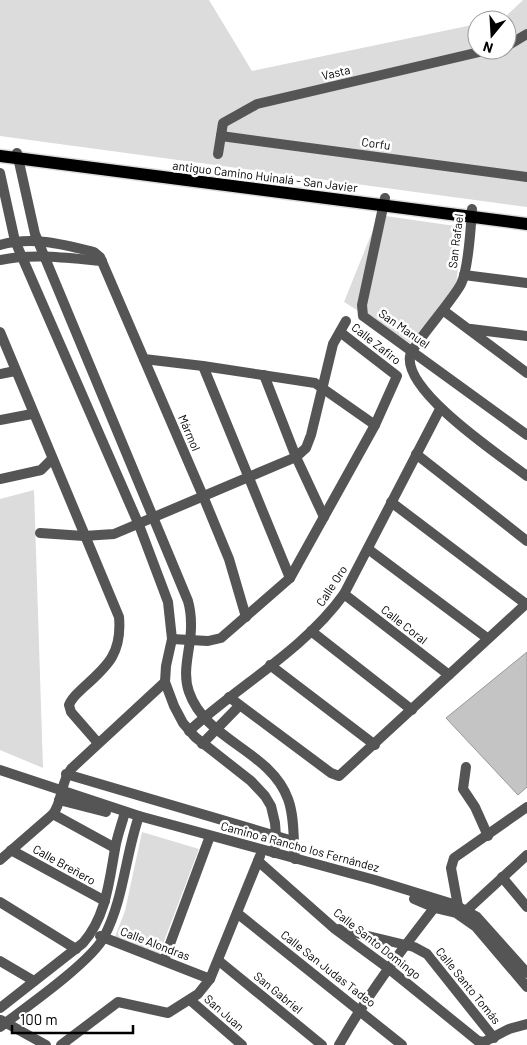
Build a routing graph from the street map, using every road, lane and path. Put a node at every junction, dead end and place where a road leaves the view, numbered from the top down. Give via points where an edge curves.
1 (467, 55) edge
2 (221, 136) junction
3 (0, 150) edge
4 (218, 154) dead end
5 (0, 156) edge
6 (18, 156) junction
7 (0, 173) edge
8 (527, 177) edge
9 (384, 202) junction
10 (472, 213) junction
11 (527, 216) edge
12 (527, 224) edge
13 (38, 240) junction
14 (15, 241) junction
15 (0, 245) edge
16 (45, 255) junction
17 (21, 256) junction
18 (0, 260) edge
19 (102, 261) junction
20 (464, 275) junction
21 (527, 283) edge
22 (444, 311) junction
23 (346, 321) dead end
24 (469, 329) junction
25 (0, 332) edge
26 (340, 332) junction
27 (527, 336) edge
28 (412, 350) junction
29 (144, 359) junction
30 (204, 366) junction
31 (15, 371) junction
32 (527, 373) edge
33 (0, 374) edge
34 (264, 375) junction
35 (323, 387) junction
36 (440, 409) junction
37 (32, 414) junction
38 (0, 420) edge
39 (374, 425) junction
40 (527, 435) edge
41 (416, 454) junction
42 (296, 457) junction
43 (52, 459) junction
44 (249, 476) junction
45 (527, 476) edge
46 (0, 479) edge
47 (203, 496) junction
48 (391, 502) junction
49 (324, 517) junction
50 (155, 518) junction
51 (139, 525) junction
52 (40, 533) dead end
53 (84, 536) junction
54 (527, 541) edge
55 (368, 549) junction
56 (290, 578) junction
57 (344, 594) junction
58 (527, 604) edge
59 (246, 617) junction
60 (310, 631) junction
61 (172, 638) junction
62 (486, 638) junction
63 (190, 640) junction
64 (270, 665) junction
65 (449, 675) junction
66 (165, 682) junction
67 (229, 697) junction
68 (239, 706) junction
69 (412, 710) junction
70 (204, 717) junction
71 (216, 729) junction
72 (189, 731) junction
73 (98, 743) junction
74 (202, 744) junction
75 (375, 745) junction
76 (466, 767) dead end
77 (0, 770) edge
78 (66, 774) junction
79 (60, 795) junction
80 (527, 807) edge
81 (53, 814) junction
82 (124, 814) junction
83 (138, 819) junction
84 (488, 836) junction
85 (276, 837) junction
86 (209, 839) junction
87 (293, 841) junction
88 (115, 848) junction
89 (11, 850) junction
90 (274, 854) junction
91 (260, 855) junction
92 (527, 855) edge
93 (295, 859) junction
94 (0, 860) edge
95 (502, 877) junction
96 (105, 901) junction
97 (0, 902) edge
98 (438, 904) junction
99 (527, 907) edge
100 (462, 908) junction
101 (237, 913) junction
102 (335, 928) junction
103 (92, 932) junction
104 (104, 938) junction
105 (406, 945) junction
106 (76, 949) junction
107 (164, 960) junction
108 (0, 961) edge
109 (219, 961) junction
110 (388, 968) junction
111 (527, 973) edge
112 (210, 979) junction
113 (34, 981) junction
114 (527, 987) edge
115 (190, 1000) junction
116 (0, 1008) edge
117 (359, 1009) junction
118 (2, 1023) edge
119 (527, 1024) edge
120 (489, 1040) junction
121 (46, 1045) edge
122 (61, 1045) edge
123 (242, 1045) edge
124 (322, 1045) edge
125 (339, 1045) edge
126 (402, 1045) edge

1 - 2 street, Vasta via 257,104 223,124
2 - 4 street, Vasta
2 - 8 street, Corfu
3 - 6 main road
5 - 6 main road
6 - 9 main road
6 - 13 street
7 - 14 street
9 - 10 main road
9 - 28 street, San Manuel via 362,305 363,316
10 - 11 main road
10 - 12 main road
10 - 20 street, San Rafael
13 - 14 street
13 - 16 street
13 - 19 street via 94,252
14 - 15 street
14 - 17 street
16 - 17 street
16 - 19 street
16 - 50 street
17 - 18 street
17 - 51 street
19 - 29 street, Mármol
20 - 21 street
20 - 22 street, San Rafael
22 - 24 street
22 - 28 street, San Rafael
23 - 26 street
24 - 27 street
24 - 32 street
25 - 31 street
26 - 35 street via 333,344
26 - 39 street, Calle Zafiro via 397,376
28 - 36 street via 410,360 416,374
28 - 40 street, San Manuel
29 - 30 street
29 - 47 street, Mármol
30 - 34 street
30 - 44 street
31 - 33 street
31 - 37 street
34 - 35 street
34 - 42 street
35 - 39 street
35 - 42 street via 306,448
36 - 41 street, Calle Oro
36 - 45 street
37 - 38 street
37 - 43 street
39 - 49 street
41 - 48 street, Calle Oro
41 - 54 street
42 - 44 street
42 - 49 street
43 - 46 street via 41,470
43 - 53 street
44 - 47 street
44 - 56 street
47 - 50 street
47 - 59 street, Mármol via 229,559
48 - 55 street, Calle Oro
48 - 58 street
49 - 56 street
50 - 51 street
50 - 63 street via 188,601
51 - 53 street via 111,535
51 - 61 street via 168,602
52 - 53 street
53 - 73 street via 119,617 120,629 119,642 109,663 73,697 69,705 71,712
55 - 57 street, Calle Oro
55 - 62 street
56 - 59 street
57 - 60 street, Calle Oro
57 - 65 street, Calle Coral
58 - 62 street
59 - 63 street via 221,638
60 - 64 street, Calle Oro
60 - 69 street
61 - 63 street
61 - 66 street
62 - 65 street
63 - 70 street via 186,680 189,692
64 - 67 street, Calle Oro
64 - 75 street
65 - 69 street
66 - 72 street
66 - 73 street
67 - 68 street
67 - 70 street, Calle Oro
68 - 71 street
68 - 75 street via 335,776 348,770
69 - 75 street
70 - 71 street
70 - 72 street, Calle Oro
71 - 74 street
71 - 87 street via 261,763 281,785 291,808
72 - 74 street
73 - 78 street
74 - 85 street via 259,788 271,806
76 - 84 street via 462,789
77 - 79 street via 44,784
78 - 79 street
78 - 85 street
79 - 81 street
79 - 82 street
80 - 84 street
81 - 88 street
81 - 89 street
82 - 83 street
82 - 88 street
83 - 86 street
83 - 104 street via 121,891
84 - 100 street via 452,861
85 - 87 street
85 - 90 street
86 - 91 street
86 - 107 street
87 - 93 street
88 - 96 street
89 - 94 street
89 - 96 street, Calle Breñero
90 - 91 street, Camino a Rancho los Fernández
90 - 93 street, Camino a Rancho los Fernández
91 - 98 street
91 - 101 street
91 - 102 street, Calle Santo Domingo
92 - 95 street
93 - 98 street, Camino a Rancho los Fernández via 375,880
95 - 99 street
95 - 100 street
96 - 103 street
97 - 106 street
98 - 100 street, Camino a Rancho los Fernández
98 - 105 street
98 - 114 street via 476,927
100 - 111 street, Camino a Rancho los Fernández via 488,928
101 - 109 street
101 - 117 street, Calle San Judas Tadeo
102 - 105 street, Calle Santo Tomás
102 - 110 street, Calle Santo Domingo
103 - 104 street, Calle Alondras
103 - 106 street
104 - 107 street, Calle Alondras
104 - 118 street via 90,954
105 - 110 street
105 - 120 street, Calle Santo Tomás via 419,949 433,960
106 - 113 street
107 - 112 street, Calle Alondras
108 - 113 street
109 - 112 street
109 - 124 street, San Gabriel
110 - 117 street
110 - 120 street, Calle Santo Domingo via 478,1041
112 - 115 street
113 - 116 street
115 - 122 street via 173,1011 163,1013 129,1002 118,1002
115 - 123 street, San Juan
117 - 125 street
117 - 126 street, Calle San Judas Tadeo
118 - 121 street
119 - 120 street

